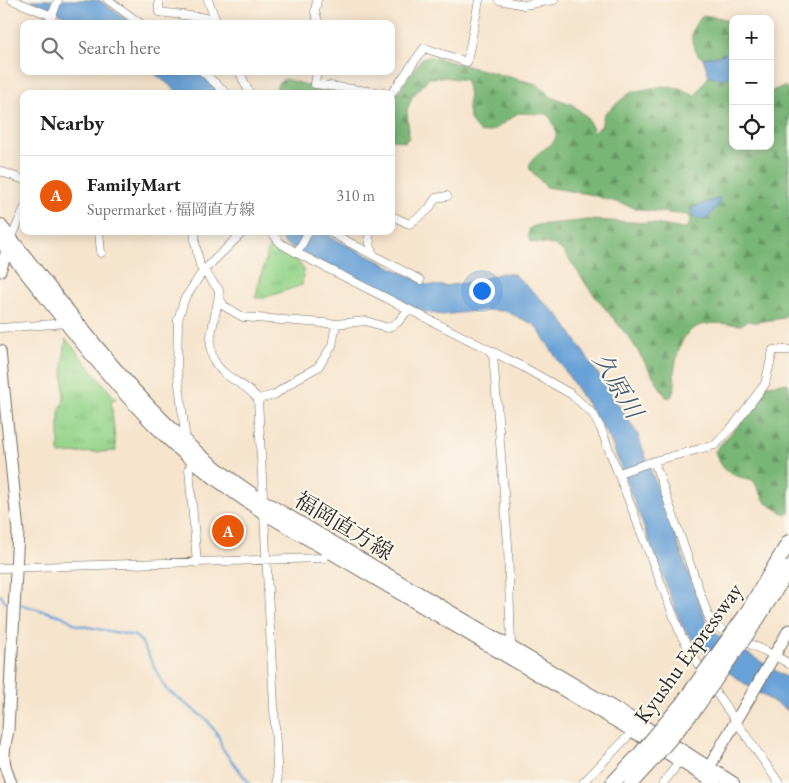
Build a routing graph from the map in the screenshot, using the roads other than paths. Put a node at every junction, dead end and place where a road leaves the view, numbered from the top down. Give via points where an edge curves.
1 (12, 0) edge
2 (58, 0) edge
3 (108, 0) edge
4 (159, 0) edge
5 (208, 0) edge
6 (318, 0) edge
7 (478, 0) edge
8 (499, 0) edge
9 (554, 0) edge
10 (115, 3) edge
11 (51, 20) edge
12 (136, 20) edge
13 (210, 20) edge
14 (216, 20) edge
15 (318, 20) edge
16 (206, 75) edge
17 (241, 75) edge
18 (317, 75) edge
19 (223, 90) edge
20 (248, 90) edge
21 (361, 90) edge
22 (394, 90) edge
23 (0, 171) edge
24 (20, 178) edge
25 (447, 196) dead end
26 (20, 217) edge
27 (395, 217) edge
28 (0, 225) edge
29 (99, 235) edge
30 (195, 235) edge
31 (240, 235) edge
32 (274, 235) edge
33 (307, 235) edge
34 (336, 235) edge
35 (369, 235) edge
36 (6, 243) edge
37 (101, 253) dead end
38 (297, 253) junction
39 (372, 254) junction
40 (0, 271) edge
41 (203, 271) junction
42 (420, 280) dead end
43 (219, 297) junction
44 (408, 310) junction
45 (67, 323) junction
46 (336, 324) junction
47 (0, 328) edge
48 (789, 350) edge
49 (0, 351) edge
50 (493, 354) junction
51 (258, 399) junction
52 (186, 443) junction
53 (654, 461) junction
54 (194, 462) junction
55 (622, 472) junction
56 (264, 507) junction
57 (789, 542) edge
58 (329, 551) junction
59 (266, 559) junction
60 (197, 563) junction
61 (0, 568) edge
62 (18, 568) junction
63 (789, 568) edge
64 (750, 619) junction
65 (789, 630) edge
66 (511, 648) junction
67 (776, 654) junction
68 (789, 664) edge
69 (4, 716) edge
70 (736, 724) junction
71 (632, 731) junction
72 (646, 757) junction
73 (678, 760) junction
74 (2, 767) edge
75 (707, 772) junction
76 (11, 783) edge
77 (278, 783) edge
78 (583, 783) edge
79 (613, 783) edge
80 (631, 783) edge
81 (663, 783) edge
82 (715, 783) edge
83 (733, 783) edge
84 (779, 783) edge

1 - 11 street
2 - 11 street
3 - 10 street
4 - 13 street via 159,12
5 - 14 street
6 - 15 street via 315,12
7 - 22 street via 467,62 424,48
8 - 9 street via 524,5
10 - 12 street
16 - 19 street
17 - 20 street
18 - 21 street via 315,84
23 - 24 street
25 - 27 street via 436,198 428,210 409,224
26 - 36 street
28 - 36 main road, 福岡直方線
29 - 37 street
30 - 41 street
31 - 41 street
32 - 38 street via 280,243
33 - 38 street
34 - 39 street
35 - 39 street
36 - 40 street
36 - 45 main road, 福岡直方線
36 - 52 main road, 福岡直方線 via 155,413
38 - 44 street
39 - 42 street
41 - 43 street via 215,282
41 - 52 street via 184,300 178,320 177,368
43 - 46 street via 224,306 243,317
43 - 51 street via 212,325 214,362 250,389
44 - 46 street via 388,328 366,321
44 - 50 street
45 - 47 street
45 - 54 main road, 福岡直方線 via 129,398
46 - 51 street via 332,346 318,367 274,395
48 - 53 street via 772,350 765,384 715,445
49 - 62 street via 16,507
50 - 55 street via 578,398 593,414
50 - 66 street via 508,535
51 - 56 street
52 - 56 main road, 福岡直方線
53 - 55 street
53 - 67 street via 710,621 720,629
54 - 56 main road, 福岡直方線
54 - 60 street via 189,468
55 - 70 street via 681,635
56 - 58 main road, 福岡直方線
56 - 59 street
56 - 66 main road, 福岡直方線
57 - 64 highway, Kyushu Expressway
58 - 59 street via 324,558
58 - 71 main road, 福岡直方線
59 - 60 street
59 - 77 street
60 - 62 street
61 - 62 street
62 - 69 street
63 - 64 highway, Kyushu Expressway
64 - 72 highway, Kyushu Expressway, bridge via 695,709
65 - 67 street
66 - 75 main road, 福岡直方線
67 - 68 street
67 - 70 street
69 - 74 street
70 - 75 street
70 - 84 street
71 - 73 main road, 福岡直方線
71 - 78 street
72 - 79 highway, Kyushu Expressway
72 - 80 highway, Kyushu Expressway
73 - 75 main road, 福岡直方線
73 - 81 street
74 - 76 street
75 - 82 main road, 福岡直方線
75 - 83 main road, 福岡直方線

